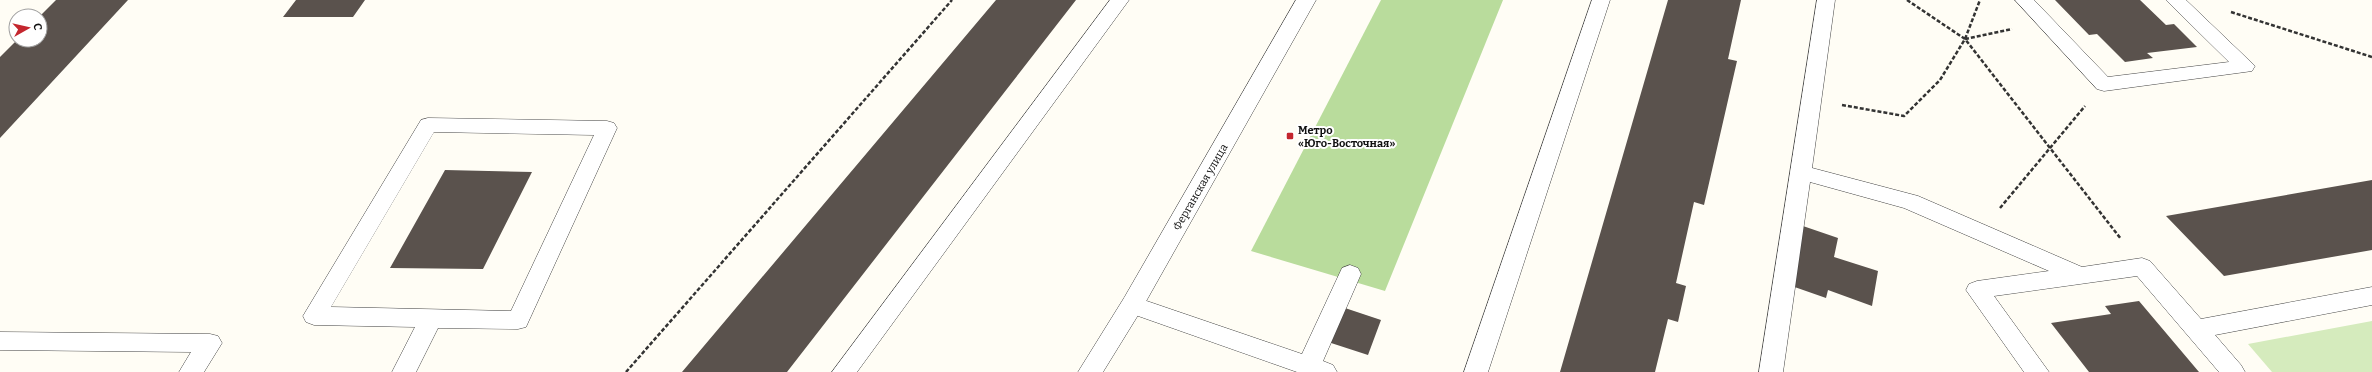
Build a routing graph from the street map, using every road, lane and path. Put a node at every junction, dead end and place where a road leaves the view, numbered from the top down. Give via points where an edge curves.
1 (952, 0) edge
2 (1120, 0) edge
3 (1306, 0) edge
4 (1601, 0) edge
5 (1826, 0) edge
6 (1907, 0) edge
7 (1980, 0) edge
8 (2024, 0) edge
9 (2175, 0) edge
10 (2230, 12) dead end
11 (2046, 22) junction
12 (1965, 38) junction
13 (2372, 57) edge
14 (2104, 84) junction
15 (1811, 99) junction
16 (2050, 148) junction
17 (1799, 172) junction
18 (1979, 233) junction
19 (2142, 266) junction
20 (1350, 274) dead end
21 (2080, 275) junction
22 (2372, 296) edge
23 (1132, 305) junction
24 (432, 319) junction
25 (2196, 328) junction
26 (0, 341) edge
27 (1317, 369) edge
28 (191, 372) edge
29 (404, 372) edge
30 (626, 372) edge
31 (844, 372) edge
32 (1090, 372) edge
33 (1476, 372) edge
34 (1771, 372) edge
35 (2037, 372) edge
36 (2233, 372) edge

1 - 30 path
2 - 31 lane
3 - 23 street, Ферганская улица
4 - 33 lane
5 - 15 lane
6 - 12 path
7 - 12 path
8 - 11 lane
9 - 14 lane via 2245,66
10 - 13 path
11 - 12 path
11 - 14 lane
12 - 15 path via 1940,80 1904,116
12 - 16 path
14 - 16 path
15 - 17 lane
16 - 18 path
16 - 19 path
17 - 18 lane via 1910,202
17 - 34 lane
18 - 21 lane
19 - 21 lane
19 - 25 lane
20 - 27 lane
21 - 35 lane via 1977,290
22 - 25 lane
23 - 27 lane
23 - 32 street, Ферганская улица
24 - 24 lane via 314,316 428,125 607,128 518,320
24 - 29 lane
25 - 36 lane
26 - 28 lane via 210,343

